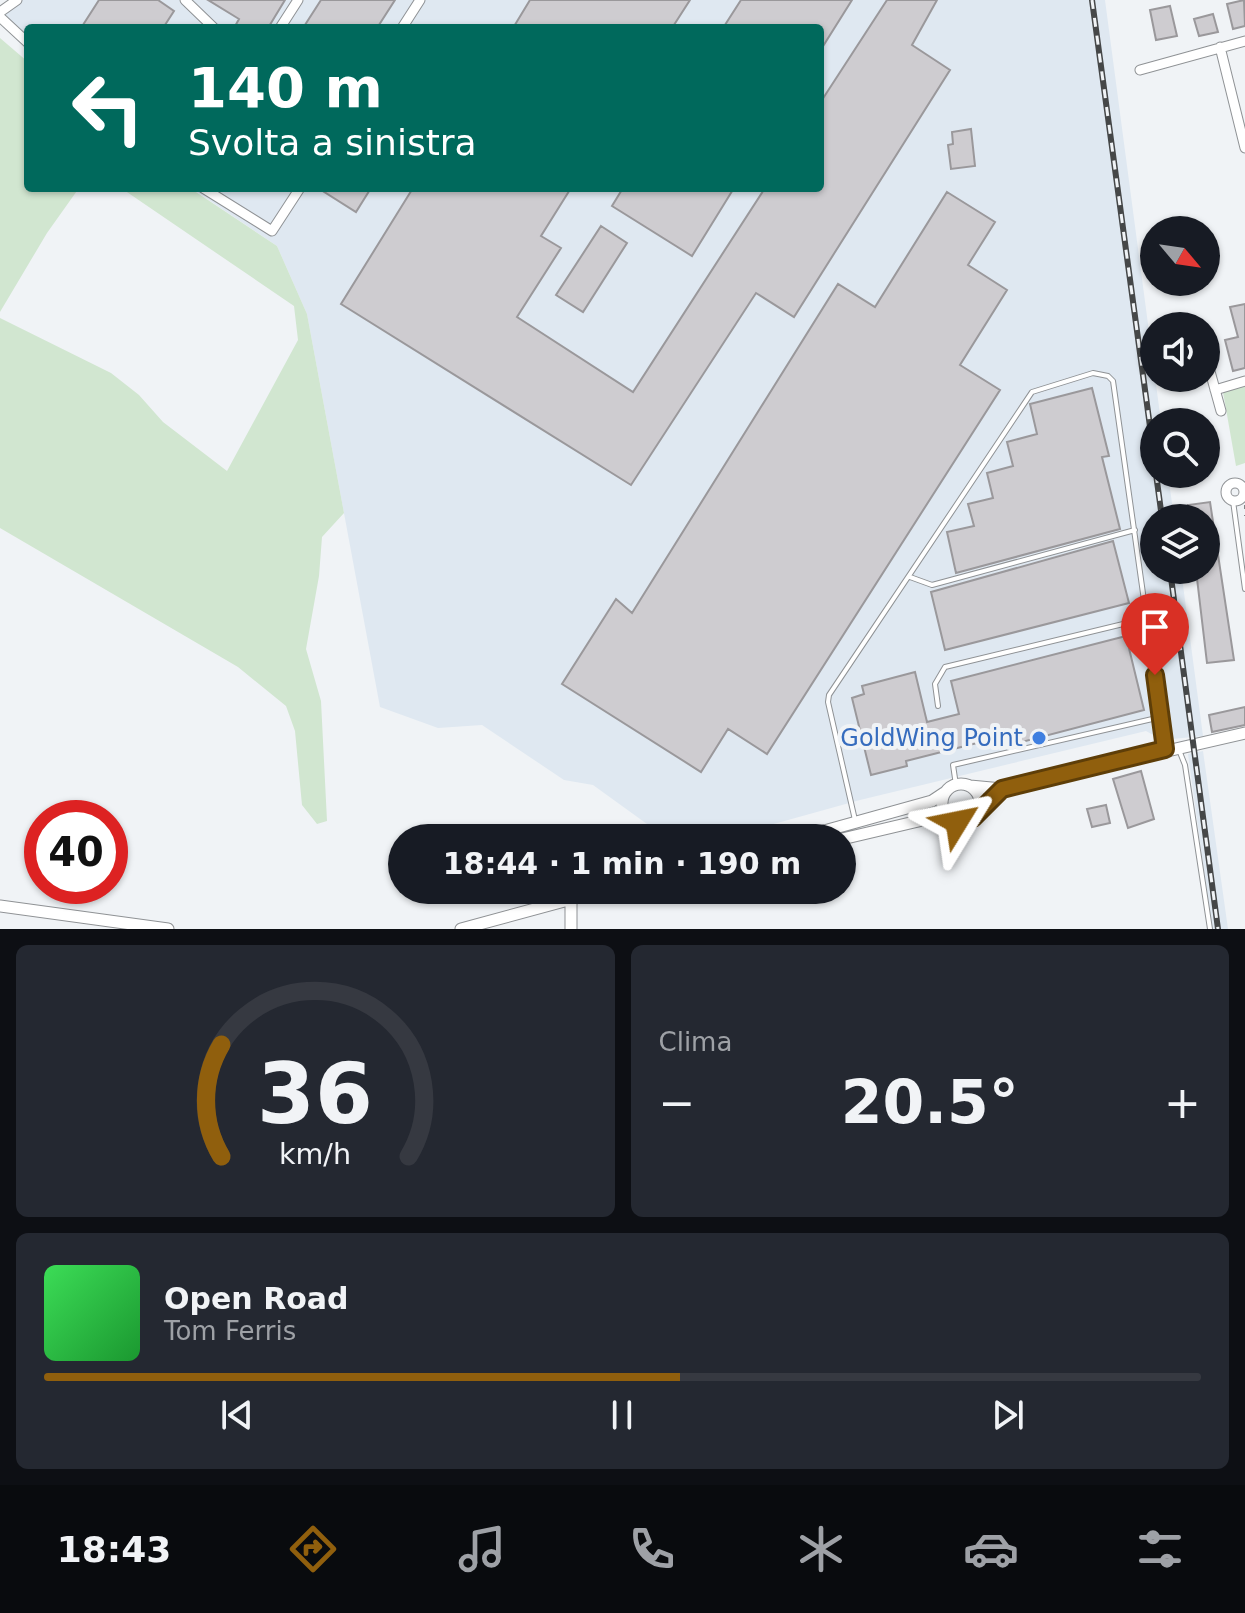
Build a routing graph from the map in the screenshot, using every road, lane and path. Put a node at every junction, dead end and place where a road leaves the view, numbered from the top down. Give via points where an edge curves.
1 (17, 0) edge
2 (185, 0) edge
3 (298, 0) edge
4 (420, 0) edge
5 (0, 15) edge
6 (210, 24) edge
7 (283, 24) edge
8 (405, 24) edge
9 (24, 39) edge
10 (1245, 41) edge
11 (1220, 47) junction
12 (1140, 70) dead end
13 (1245, 148) edge
14 (209, 192) edge
15 (297, 192) edge
16 (1245, 381) edge
17 (1220, 388) edge
18 (1216, 392) edge
19 (1221, 411) dead end
20 (1243, 484) edge
21 (1233, 501) joint
22 (1245, 505) edge
23 (1245, 516) edge
24 (1135, 530) junction
25 (910, 577) junction
26 (1245, 589) edge
27 (1148, 618) junction
28 (938, 706) dead end
29 (1161, 717) junction
30 (1245, 733) edge
31 (1179, 748) junction
32 (1165, 749) junction
33 (956, 785) junction
34 (970, 786) junction
35 (1002, 789) junction
36 (944, 793) junction
37 (980, 808) junction
38 (948, 818) junction
39 (856, 822) junction
40 (849, 824) edge
41 (856, 836) edge
42 (553, 904) edge
43 (571, 904) edge
44 (0, 906) edge
45 (168, 929) edge
46 (461, 929) edge
47 (571, 929) edge
48 (1210, 929) edge

1 - 5 street
2 - 6 street
3 - 7 street
4 - 8 street
5 - 9 street
10 - 11 street
11 - 12 street
11 - 13 street
14 - 15 street via 272,231
16 - 17 street
18 - 19 street
20 - 21 street via 1243,496
21 - 26 lane
22 - 23 path
24 - 25 lane via 932,585
24 - 25 lane via 1113,381 1093,373 1032,392
24 - 27 lane
25 - 39 lane via 829,695
27 - 28 lane via 945,667 935,684
27 - 29 lane
29 - 32 lane
29 - 33 lane via 953,765
30 - 31 street
31 - 32 street
31 - 48 lane
32 - 35 street
33 - 34 street
33 - 36 street
34 - 35 street
34 - 37 street
35 - 37 street
36 - 38 street via 942,806
36 - 39 street
37 - 38 street via 968,822
38 - 41 street
39 - 40 street
42 - 46 street
43 - 47 street
44 - 45 street

